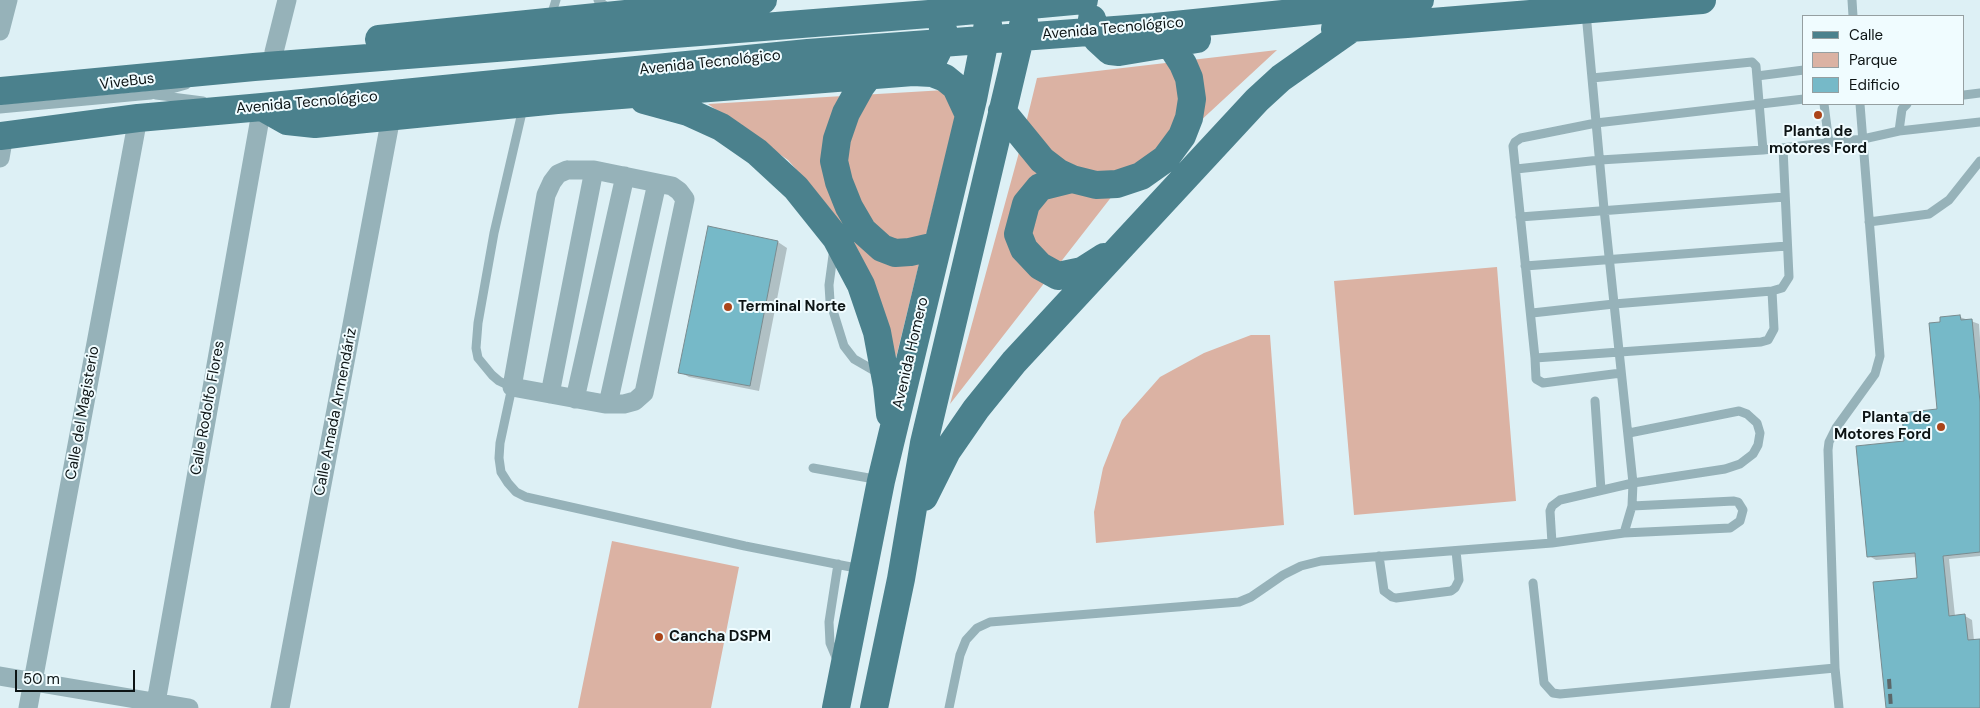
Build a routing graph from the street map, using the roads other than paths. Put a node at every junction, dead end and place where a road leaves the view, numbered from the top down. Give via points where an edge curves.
1 (8, 0) edge
2 (287, 0) edge
3 (763, 0) edge
4 (881, 0) edge
5 (993, 0) edge
6 (1029, 0) edge
7 (1084, 0) edge
8 (1090, 0) edge
9 (1420, 0) edge
10 (1702, 0) edge
11 (1852, 0) edge
12 (711, 3) edge
13 (607, 7) edge
14 (927, 7) edge
15 (1586, 10) junction
16 (552, 11) edge
17 (1853, 15) edge
18 (1155, 27) junction
19 (1352, 28) junction
20 (0, 32) edge
21 (899, 47) junction
22 (264, 60) junction
23 (1802, 70) edge
24 (913, 72) junction
25 (1757, 76) junction
26 (1592, 78) junction
27 (0, 92) edge
28 (1980, 92) edge
29 (620, 95) junction
30 (1965, 95) edge
31 (1802, 99) edge
32 (524, 103) junction
33 (1005, 103) junction
34 (1759, 103) junction
35 (1824, 105) edge
36 (1860, 105) edge
37 (1906, 105) edge
38 (144, 106) junction
39 (971, 107) junction
40 (262, 108) junction
41 (391, 117) junction
42 (1980, 122) edge
43 (1596, 123) junction
44 (1899, 131) junction
45 (1, 135) edge
46 (1863, 139) junction
47 (1829, 143) junction
48 (1783, 148) junction
49 (1763, 150) junction
50 (1600, 160) junction
51 (1980, 161) edge
52 (1516, 169) junction
53 (594, 170) junction
54 (625, 176) junction
55 (1072, 179) junction
56 (657, 183) junction
57 (1785, 197) junction
58 (1604, 209) junction
59 (1520, 217) junction
60 (1869, 222) junction
61 (1139, 228) junction
62 (936, 246) junction
63 (1787, 246) junction
64 (1609, 258) junction
65 (1525, 266) junction
66 (1772, 291) junction
67 (1614, 304) junction
68 (1532, 313) junction
69 (1618, 352) junction
70 (1535, 358) junction
71 (1620, 373) junction
72 (512, 387) junction
73 (550, 394) junction
74 (575, 398) junction
75 (1595, 401) dead end
76 (608, 404) junction
77 (892, 432) junction
78 (1629, 433) junction
79 (814, 468) dead end
80 (880, 480) junction
81 (1633, 483) junction
82 (1602, 490) junction
83 (1632, 506) junction
84 (912, 520) junction
85 (1624, 533) junction
86 (1552, 543) junction
87 (1456, 551) junction
88 (1379, 556) junction
89 (851, 567) junction
90 (901, 579) junction
91 (1534, 583) dead end
92 (1835, 668) junction
93 (0, 676) edge
94 (33, 681) junction
95 (155, 705) edge
96 (28, 708) edge
97 (189, 708) edge
98 (280, 708) edge
99 (836, 708) edge
100 (874, 708) edge
101 (949, 708) edge
102 (1839, 708) edge

1 - 20 street
2 - 22 street
3 - 12 main road
4 - 14 main road
5 - 39 main road, Avenida Homero
6 - 33 main road
7 - 14 main road, Avenida Tecnológico
8 - 19 main road via 1097,39 1110,51 1119,52 1198,39
9 - 18 main road, Avenida Tecnológico
10 - 15 main road
11 - 17 lane
12 - 13 main road
13 - 16 main road
14 - 22 main road, Avenida Tecnológico
14 - 24 main road via 942,12 940,46 934,58
15 - 19 main road
15 - 26 lane
16 - 22 main road via 300,47
18 - 21 main road, Avenida Tecnológico
18 - 55 main road via 1172,47 1189,78 1192,99 1182,136 1164,159 1141,176 1117,184 1096,185
19 - 61 main road via 1281,78 1257,100
21 - 40 main road, Avenida Tecnológico via 808,53
21 - 62 main road via 879,62 861,86 846,113 834,161 849,207 863,231 882,248 895,253
22 - 27 main road, Avenida Tecnológico
22 - 38 lane, ViveBus
23 - 25 lane
24 - 29 main road
24 - 39 main road via 932,73 945,78
25 - 26 lane via 1756,66 1749,61
25 - 34 lane
26 - 43 lane
28 - 30 lane
29 - 32 main road
29 - 77 main road via 688,112 721,127 756,152 796,188 836,238 861,285 877,332
31 - 34 lane
32 - 41 main road
32 - 72 lane via 494,233 476,348 478,358 492,375
33 - 55 main road via 1042,160
33 - 84 main road via 940,370
34 - 43 lane
34 - 49 lane
35 - 47 lane
36 - 46 lane
37 - 44 lane via 1902,110
38 - 40 main road, Avenida Tecnológico
38 - 45 main road, Avenida Tecnológico
38 - 94 street, Calle del Magisterio
39 - 62 main road, Avenida Homero
40 - 41 main road via 287,121 315,124
40 - 95 street, Calle Rodolfo Flores
41 - 98 street, Calle Amada Armendáriz
42 - 44 lane
43 - 50 lane
43 - 52 lane via 1518,139 1513,146
44 - 46 lane
46 - 47 lane
46 - 60 lane
47 - 48 lane
48 - 49 lane
48 - 57 lane
49 - 50 lane
50 - 52 lane
50 - 58 lane
51 - 60 lane via 1949,200 1929,214
52 - 59 lane
53 - 54 street
53 - 72 street via 567,170 558,174 546,195
53 - 73 street
54 - 56 street
54 - 74 street
55 - 61 main road via 1040,187 1026,204 1018,234 1024,249 1040,266 1058,276 1082,271 1109,254
56 - 76 street
56 - 76 street via 672,186 685,199 647,380 644,393 635,401
57 - 58 lane
57 - 63 lane
58 - 59 lane
58 - 64 lane
59 - 65 lane
60 - 92 lane via 1880,362 1836,428 1828,450
61 - 84 main road via 1014,362 976,409 947,451
62 - 77 main road, Avenida Homero
63 - 64 lane
63 - 66 lane via 1789,277 1782,288
64 - 65 lane
64 - 67 lane
65 - 68 lane
66 - 67 lane
66 - 69 lane via 1774,329 1768,340
67 - 68 lane
67 - 69 lane
68 - 70 lane
69 - 70 lane
69 - 71 lane
70 - 71 lane via 1536,379 1543,383
71 - 78 lane
72 - 73 street
72 - 89 lane via 499,458 501,472 516,492 526,497
73 - 74 street
74 - 76 street
75 - 82 lane
77 - 80 main road, Avenida Homero
78 - 81 lane
78 - 81 lane via 1739,411 1757,423 1760,433 1753,454 1740,464
79 - 80 lane
80 - 89 main road, Avenida Homero
81 - 82 lane
81 - 83 lane
82 - 86 lane via 1555,503 1550,511
83 - 85 lane
83 - 85 lane via 1734,501 1743,510 1740,522 1730,528
84 - 90 main road
85 - 86 lane
86 - 87 lane
87 - 88 lane
87 - 88 lane via 1459,580 1456,588 1396,598 1384,591
88 - 101 lane via 1301,566 1239,602 990,622 977,628 966,640
89 - 90 main road
89 - 99 main road, Avenida Homero via 843,675
90 - 100 main road
91 - 92 lane via 1544,683 1553,693
92 - 102 lane
93 - 94 street
94 - 95 street
94 - 96 street, Calle del Magisterio
95 - 97 street

